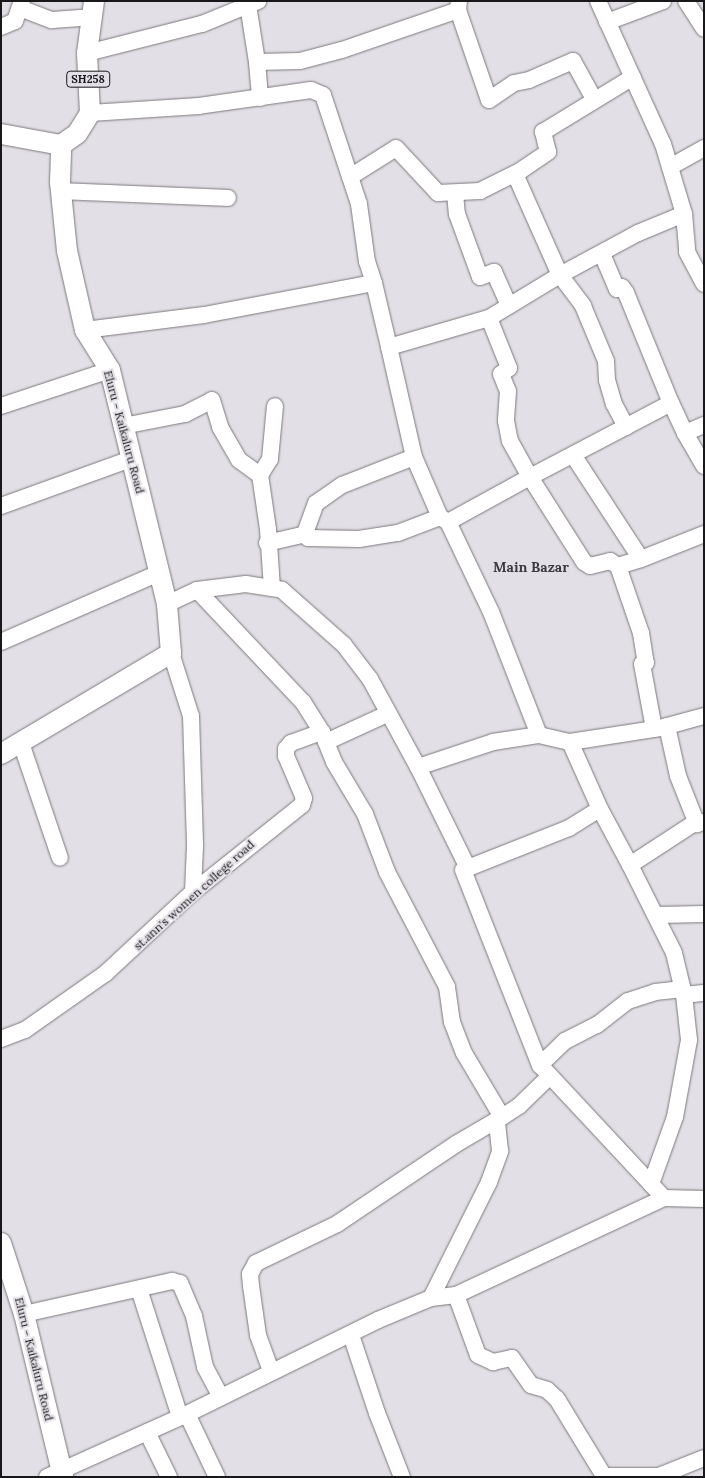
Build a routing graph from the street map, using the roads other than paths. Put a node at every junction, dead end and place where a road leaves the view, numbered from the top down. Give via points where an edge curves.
1 (598, 1) edge
2 (663, 1) edge
3 (686, 1) edge
4 (248, 4) edge
5 (21, 5) edge
6 (458, 6) edge
7 (92, 9) edge
8 (607, 22) junction
9 (1, 27) edge
10 (704, 29) edge
11 (87, 53) junction
12 (257, 62) junction
13 (633, 77) junction
14 (260, 98) junction
15 (594, 99) junction
16 (90, 113) junction
17 (1, 134) edge
18 (61, 145) junction
19 (704, 148) edge
20 (670, 167) junction
21 (515, 174) junction
22 (350, 177) junction
23 (61, 190) junction
24 (455, 192) junction
25 (228, 198) dead end
26 (684, 214) junction
27 (602, 254) junction
28 (560, 275) junction
29 (374, 283) junction
30 (704, 284) edge
31 (509, 306) junction
32 (489, 318) junction
33 (85, 330) junction
34 (389, 347) junction
35 (110, 370) junction
36 (671, 402) junction
37 (1, 406) edge
38 (275, 406) dead end
39 (704, 425) edge
40 (123, 426) junction
41 (626, 427) junction
42 (686, 433) junction
43 (573, 455) junction
44 (414, 457) junction
45 (131, 459) junction
46 (704, 466) edge
47 (260, 475) junction
48 (530, 477) junction
49 (1, 506) edge
50 (444, 519) junction
51 (305, 534) junction
52 (704, 534) edge
53 (268, 543) junction
54 (641, 559) junction
55 (618, 566) junction
56 (159, 573) junction
57 (272, 588) junction
58 (198, 590) junction
59 (167, 604) junction
60 (1, 642) edge
61 (171, 653) junction
62 (389, 713) junction
63 (704, 716) edge
64 (661, 728) junction
65 (539, 734) junction
66 (324, 737) junction
67 (570, 742) junction
68 (21, 743) junction
69 (1, 754) edge
70 (418, 767) junction
71 (600, 808) junction
72 (700, 823) edge
73 (60, 858) dead end
74 (630, 865) junction
75 (468, 868) junction
76 (192, 892) junction
77 (704, 914) edge
78 (657, 915) junction
79 (684, 992) junction
80 (704, 994) edge
81 (1, 1040) edge
82 (545, 1070) junction
83 (500, 1120) junction
84 (651, 1184) junction
85 (664, 1198) junction
86 (704, 1199) edge
87 (1, 1243) edge
88 (139, 1289) junction
89 (456, 1295) junction
90 (431, 1298) junction
91 (24, 1314) junction
92 (351, 1335) junction
93 (271, 1371) junction
94 (220, 1397) junction
95 (183, 1416) junction
96 (147, 1432) junction
97 (704, 1458) edge
98 (57, 1475) edge
99 (604, 1476) edge
100 (168, 1477) edge
101 (217, 1477) edge
102 (402, 1477) edge

1 - 8 street
2 - 8 street
3 - 10 street
4 - 11 street via 202,24
4 - 12 street
5 - 7 street via 52,20
5 - 9 street via 14,21
6 - 12 street via 342,50 300,60
6 - 15 street via 489,100 514,84 573,61
7 - 11 main road, SH258
8 - 13 street
11 - 16 main road, SH258
12 - 14 street
13 - 15 street
13 - 20 street
14 - 16 street
14 - 22 street via 311,90 323,95
15 - 21 street via 542,132 548,152
16 - 18 main road via 77,134
17 - 18 main road
18 - 23 main road, Eluru - Kaikaluru Road
19 - 20 street
20 - 26 street
21 - 24 street via 480,191
21 - 28 street
22 - 24 street via 396,148 438,193
22 - 29 street via 359,204 367,262
23 - 25 street
23 - 33 main road, Eluru - Kaikaluru Road via 67,251
24 - 31 street via 457,214 480,277 494,272
26 - 27 street via 638,232
26 - 30 street via 687,252
27 - 28 street
27 - 36 street via 617,289 622,287 626,293
28 - 31 street
28 - 41 street via 583,306 606,361 606,380 614,404
29 - 33 street via 257,307
29 - 34 street
31 - 32 street
32 - 34 street
32 - 48 street via 509,368 501,374 508,391 506,421 510,441
33 - 35 main road, Eluru - Kaikaluru Road
34 - 44 street
35 - 37 street
35 - 40 main road, Eluru - Kaikaluru Road
36 - 41 street
36 - 42 street
38 - 47 street via 270,459
39 - 42 street
40 - 45 main road, Eluru - Kaikaluru Road
40 - 47 street via 185,414 212,400 220,427 239,460
41 - 43 street
42 - 46 street
43 - 48 street
43 - 54 street
44 - 50 street
44 - 51 street via 342,485 316,504
45 - 49 street
45 - 56 main road, Eluru - Kaikaluru Road
47 - 53 street
48 - 50 street
48 - 55 street via 584,562 590,566 610,561
50 - 51 street via 398,533 359,539 308,538
50 - 65 street via 491,612
51 - 53 street
52 - 54 street
53 - 57 street
54 - 55 street
55 - 64 street via 640,633 646,663 642,664
56 - 59 main road, Eluru - Kaikaluru Road
56 - 60 street
57 - 58 street via 246,584
57 - 62 street via 282,590 344,645 370,679
58 - 59 street
58 - 66 street via 303,702
59 - 61 main road, Eluru - Kaikaluru Road
61 - 68 main road
61 - 76 street via 192,716 195,846
62 - 66 street
62 - 70 street
63 - 64 street
64 - 67 street
64 - 72 street via 678,776
65 - 67 street
65 - 70 street via 493,742
66 - 76 street, st.ann's women college road via 291,743 286,749 304,798 302,805
66 - 83 street via 334,762 365,814 387,872 447,987 452,1022 464,1053
67 - 71 street
68 - 69 main road
68 - 73 street
70 - 75 street
71 - 74 street
71 - 75 street via 569,828
72 - 74 street
74 - 78 street
75 - 82 street via 462,870
76 - 81 street, st.ann's women college road via 106,973 25,1030
77 - 78 street
78 - 79 street via 674,953
79 - 80 street
79 - 82 street via 655,992 628,1001 597,1025 565,1042
79 - 84 street via 689,1040 675,1117
82 - 83 street via 519,1106
82 - 84 street
83 - 90 street via 500,1151 489,1182
83 - 93 street via 456,1144 337,1224 256,1263 250,1274 250,1286 258,1335
84 - 85 street
85 - 86 street
85 - 89 street
87 - 91 main road, Eluru - Kaikaluru Road
88 - 91 street
88 - 94 street via 172,1281 185,1289 205,1367
88 - 95 street
89 - 90 street
89 - 99 street via 478,1355 493,1362 512,1358 531,1385 547,1390 557,1399
90 - 92 street
91 - 98 main road, Eluru - Kaikaluru Road
92 - 93 street
92 - 102 street via 376,1413
93 - 94 street
94 - 95 street
95 - 96 street
95 - 101 street
96 - 98 street
96 - 100 street
97 - 99 street via 660,1476

